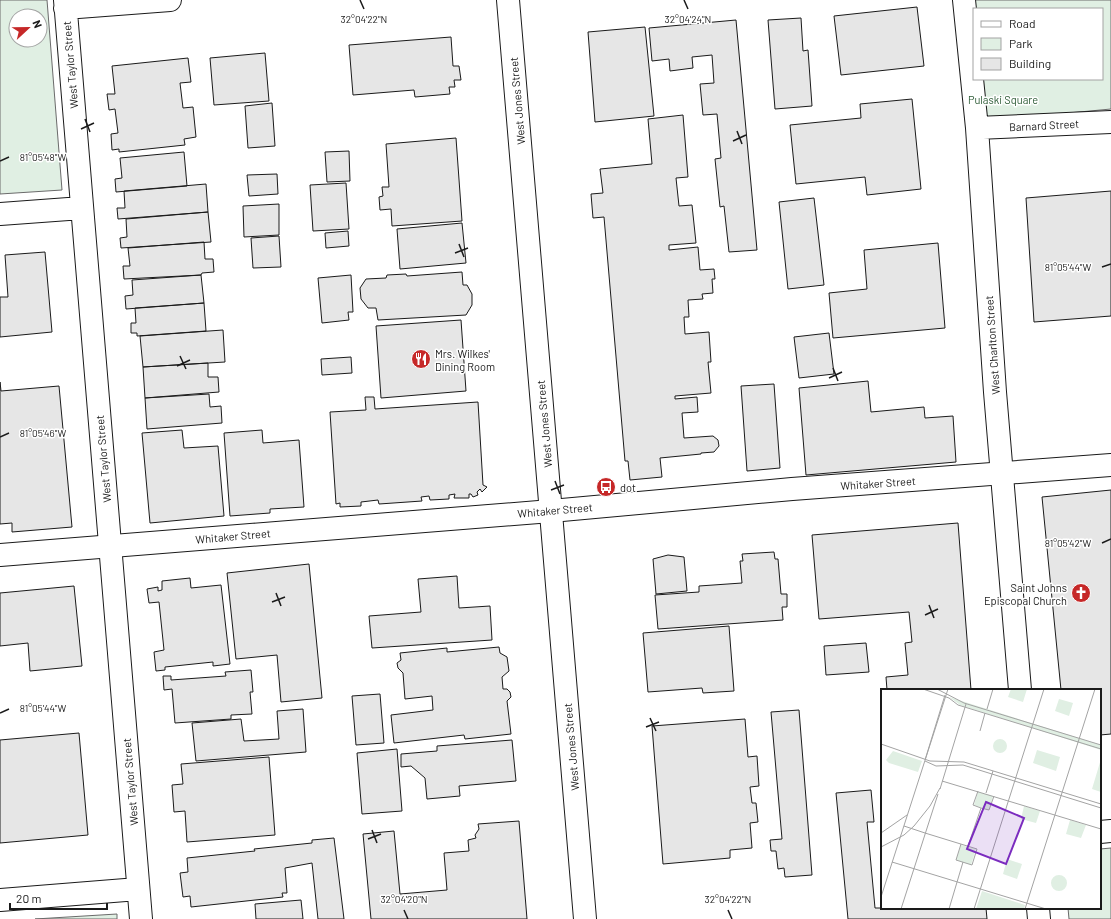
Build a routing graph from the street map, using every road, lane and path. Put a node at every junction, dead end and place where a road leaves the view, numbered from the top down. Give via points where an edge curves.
1 (170, 0) edge
2 (508, 0) edge
3 (964, 0) edge
4 (65, 4) edge
5 (1111, 122) edge
6 (977, 128) junction
7 (82, 208) junction
8 (0, 214) edge
9 (1111, 465) edge
10 (1002, 474) junction
11 (551, 511) junction
12 (110, 546) junction
13 (0, 555) edge
14 (1020, 689) edge
15 (1111, 831) edge
16 (1101, 832) edge
17 (138, 889) junction
18 (0, 900) edge
19 (1038, 909) edge
20 (141, 919) edge
21 (585, 919) edge
22 (1039, 919) edge

1 - 4 street
2 - 11 street, West Jones Street
3 - 6 street, West Charlton Street
4 - 7 street, West Taylor Street
5 - 6 street, Barnard Street
6 - 10 street, West Charlton Street
7 - 8 street
7 - 12 street, West Taylor Street
9 - 10 street, Whitaker Street
10 - 11 street, Whitaker Street via 792,489
10 - 14 street, West Charlton Street
11 - 12 street, Whitaker Street
11 - 21 street, West Jones Street
12 - 13 street, Whitaker Street
12 - 17 street, West Taylor Street
15 - 16 street
17 - 18 street
17 - 20 street, West Taylor Street
19 - 22 street

